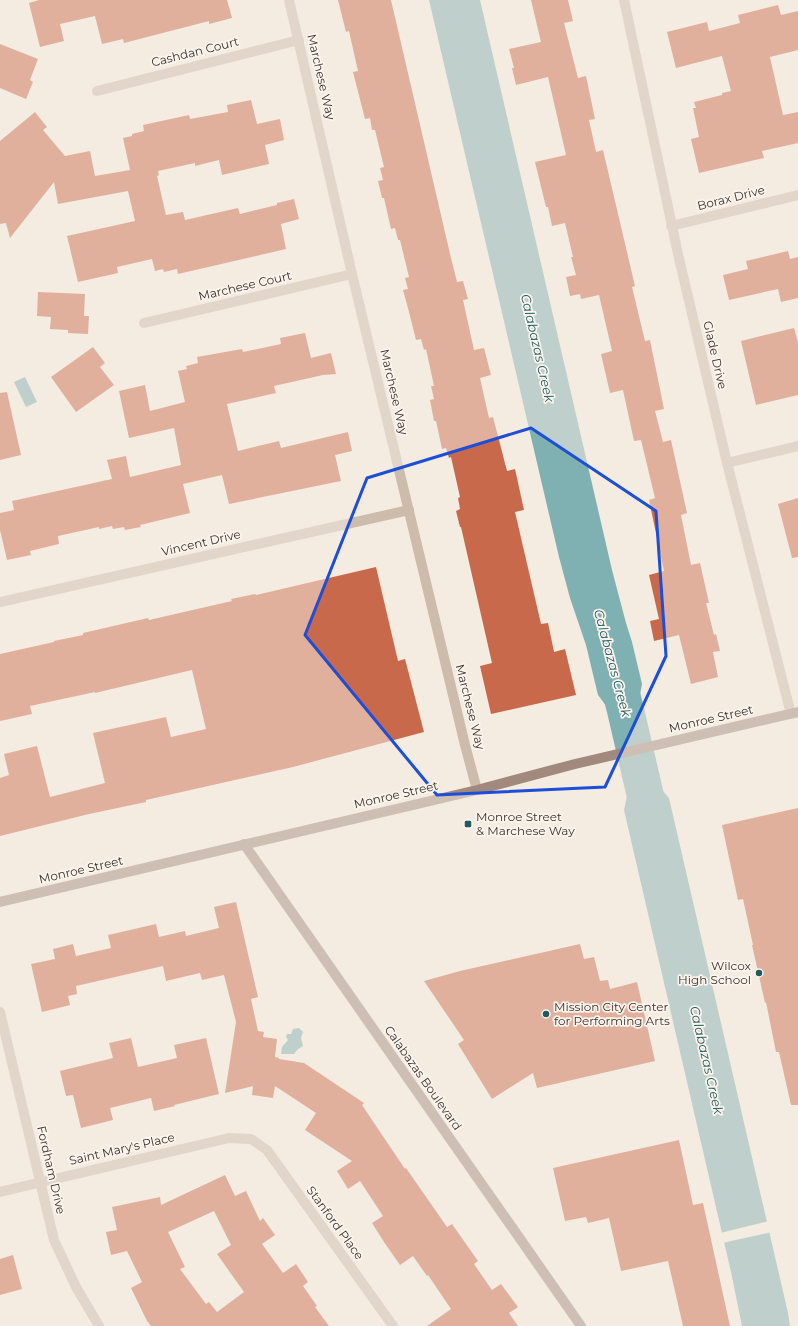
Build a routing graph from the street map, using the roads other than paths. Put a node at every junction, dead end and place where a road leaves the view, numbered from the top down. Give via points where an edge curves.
1 (289, 0) edge
2 (624, 0) edge
3 (299, 40) junction
4 (97, 91) dead end
5 (798, 195) edge
6 (671, 226) junction
7 (352, 274) junction
8 (144, 323) dead end
9 (798, 446) edge
10 (727, 463) junction
11 (409, 510) junction
12 (0, 602) edge
13 (794, 713) edge
14 (477, 790) junction
15 (244, 844) junction
16 (0, 902) edge
17 (0, 1012) edge
18 (251, 1139) joint
19 (40, 1182) junction
20 (0, 1192) edge
21 (99, 1326) edge
22 (393, 1326) edge
23 (581, 1326) edge

1 - 3 street, Marchese Way
2 - 6 street, Glade Drive
3 - 4 street, Cashdan Court
3 - 7 street, Marchese Way
5 - 6 street, Borax Drive
6 - 10 street, Glade Drive
7 - 8 street, Marchese Court
7 - 11 street, Marchese Way
9 - 10 street
10 - 13 street, Glade Drive
11 - 12 street, Vincent Drive
11 - 14 street, Marchese Way
13 - 14 main road, Monroe Street
14 - 15 main road, Monroe Street
15 - 16 main road, Monroe Street
15 - 23 main road, Calabazas Boulevard
17 - 19 street, Fordham Drive
18 - 19 street, Saint Mary's Place via 229,1138
18 - 22 street, Stanford Place via 267,1150
19 - 20 street, Saint Mary's Place
19 - 21 street, Fordham Drive via 54,1240 76,1287

